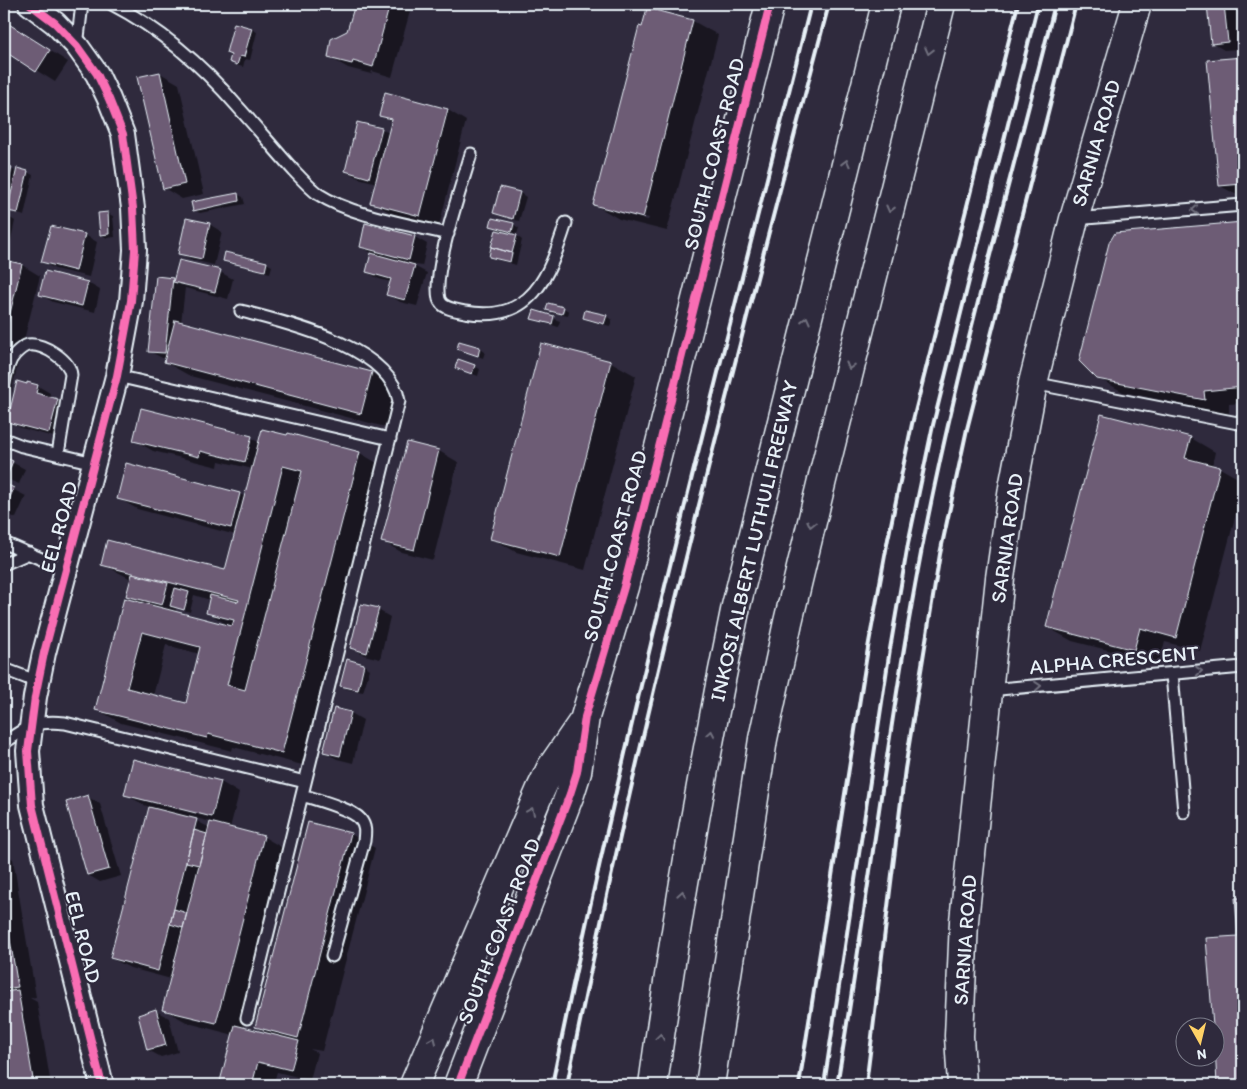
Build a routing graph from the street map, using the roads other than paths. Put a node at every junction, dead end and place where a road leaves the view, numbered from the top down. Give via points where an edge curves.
1 (30, 4) edge
2 (82, 4) edge
3 (112, 4) edge
4 (770, 4) edge
5 (886, 4) edge
6 (941, 4) edge
7 (1137, 4) edge
8 (77, 46) junction
9 (471, 154) dead end
10 (1243, 205) edge
11 (1074, 219) junction
12 (566, 223) dead end
13 (448, 234) junction
14 (241, 311) dead end
15 (117, 376) junction
16 (4, 383) edge
17 (1033, 383) junction
18 (1243, 424) edge
19 (4, 439) edge
20 (390, 439) junction
21 (58, 454) junction
22 (94, 463) junction
23 (4, 542) edge
24 (29, 553) junction
25 (4, 564) edge
26 (66, 570) junction
27 (1243, 667) edge
28 (4, 669) edge
29 (1172, 674) junction
30 (38, 682) junction
31 (989, 690) junction
32 (585, 717) junction
33 (32, 724) junction
34 (4, 744) edge
35 (305, 782) junction
36 (302, 795) junction
37 (1184, 812) dead end
38 (332, 956) dead end
39 (246, 1018) dead end
40 (102, 1085) edge
41 (414, 1085) edge
42 (458, 1085) edge
43 (653, 1085) edge
44 (710, 1085) edge
45 (962, 1085) edge

1 - 8 street, EEL ROAD
2 - 8 lane
3 - 13 lane via 165,37 197,66 317,193 355,210
4 - 32 main road, SOUTH COAST ROAD via 624,586
43 -> 5 main road, INKOSI ALBERT LUTHULI FREEWAY via 674,942 736,606
6 -> 44 main road via 822,480 765,729
7 - 11 main road, SARNIA ROAD
8 - 15 street, EEL ROAD via 98,74 123,134 134,208 132,301
9 - 13 lane
10 -> 11 lane
11 - 17 main road, SARNIA ROAD
12 - 13 lane via 555,258 534,294 500,313 458,310 444,307 441,303 438,283
14 - 20 lane via 326,337 367,356 397,391 399,406
15 - 20 lane
15 - 22 street, EEL ROAD
16 - 21 lane via 12,358 27,346 39,347 67,364 71,375
17 - 18 lane
17 - 31 main road, SARNIA ROAD via 1000,578
19 - 21 lane
20 - 35 lane
21 - 22 lane
22 - 26 street, EEL ROAD
23 - 24 lane
24 - 25 lane
24 - 26 lane
26 - 30 street, EEL ROAD
29 -> 27 lane, ALPHA CRESCENT
28 - 30 lane
31 -> 29 lane, ALPHA CRESCENT
29 - 37 lane
30 - 33 street, EEL ROAD
31 - 45 main road, SARNIA ROAD via 964,921 959,1036
41 -> 32 main road, SOUTH COAST ROAD via 540,791 551,768
32 - 42 main road, SOUTH COAST ROAD via 577,772 570,794
33 - 34 lane
33 - 35 lane via 66,723
33 - 40 street, EEL ROAD via 28,751 32,805
35 - 36 lane
36 - 38 lane via 353,813 365,829
36 - 39 lane

